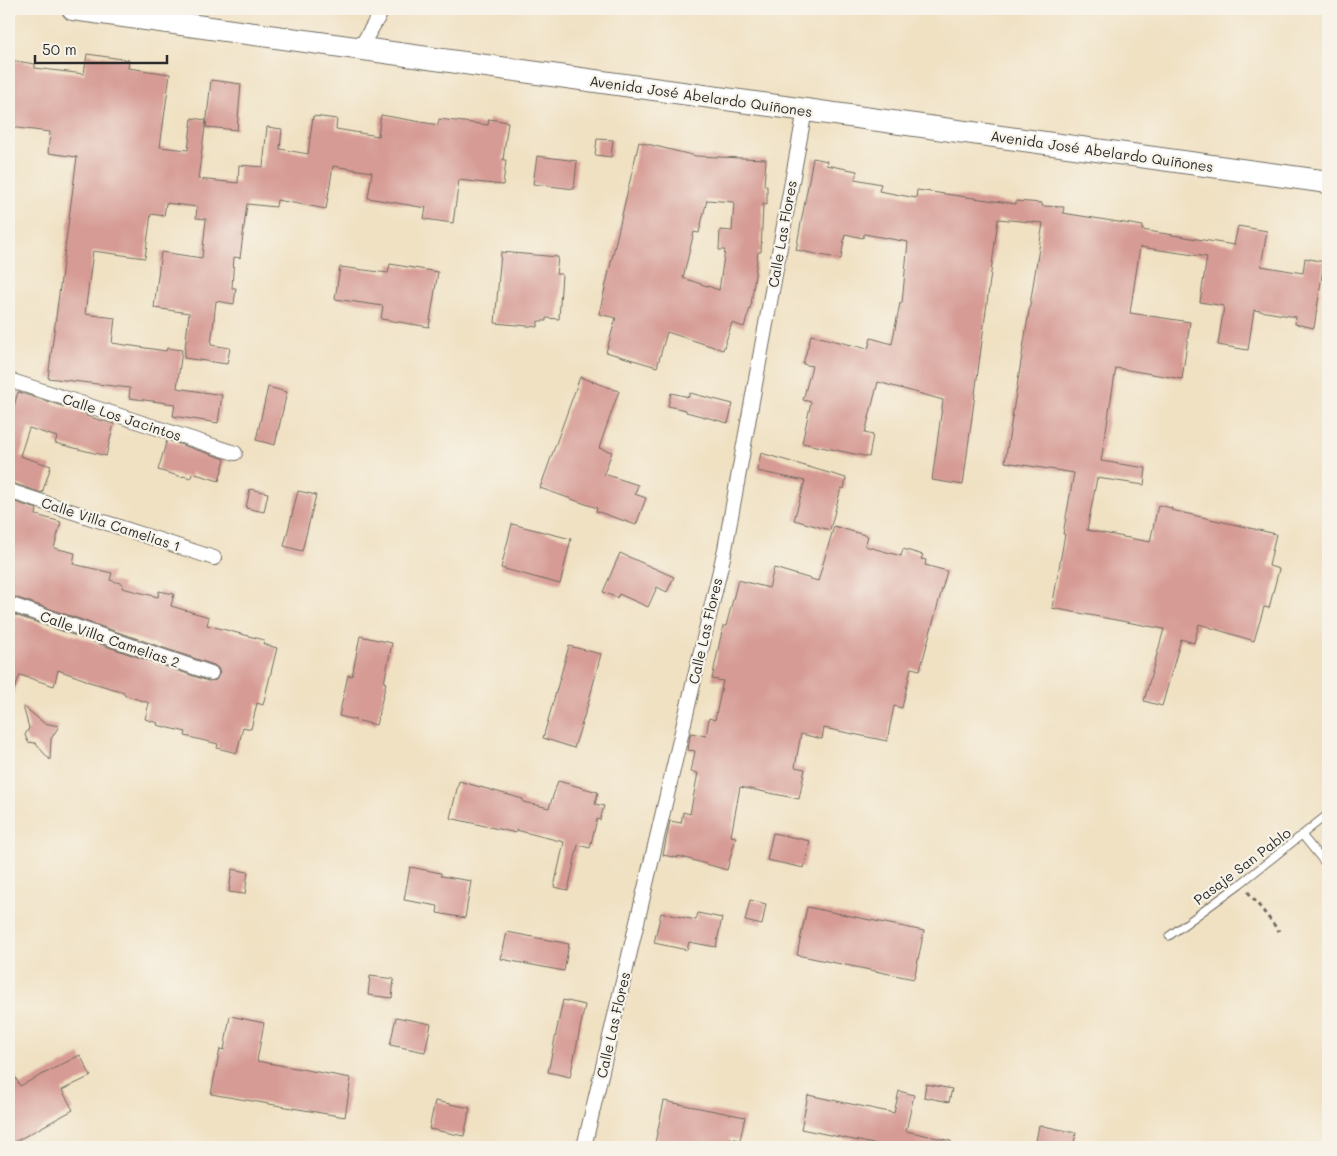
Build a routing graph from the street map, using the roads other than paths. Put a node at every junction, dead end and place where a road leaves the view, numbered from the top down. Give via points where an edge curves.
1 (74, 9) edge
2 (383, 9) edge
3 (360, 48) junction
4 (805, 110) junction
5 (1328, 182) edge
6 (9, 380) edge
7 (235, 453) dead end
8 (9, 490) edge
9 (214, 558) dead end
10 (9, 604) edge
11 (211, 673) dead end
12 (1328, 814) edge
13 (1302, 835) junction
14 (1328, 867) edge
15 (1169, 936) dead end
16 (584, 1147) edge

1 - 3 main road, Avenida José Abelardo Quiñones
2 - 3 street
3 - 4 main road, Avenida José Abelardo Quiñones
4 - 5 main road, Avenida José Abelardo Quiñones
4 - 16 street, Calle Las Flores via 724,549
6 - 7 street, Calle Los Jacintos
8 - 9 street, Calle Villa Camelias 1
10 - 11 street, Calle Villa Camelias 2
12 - 13 lane, Pasaje San Pablo
13 - 14 lane
13 - 15 lane, Pasaje San Pablo

